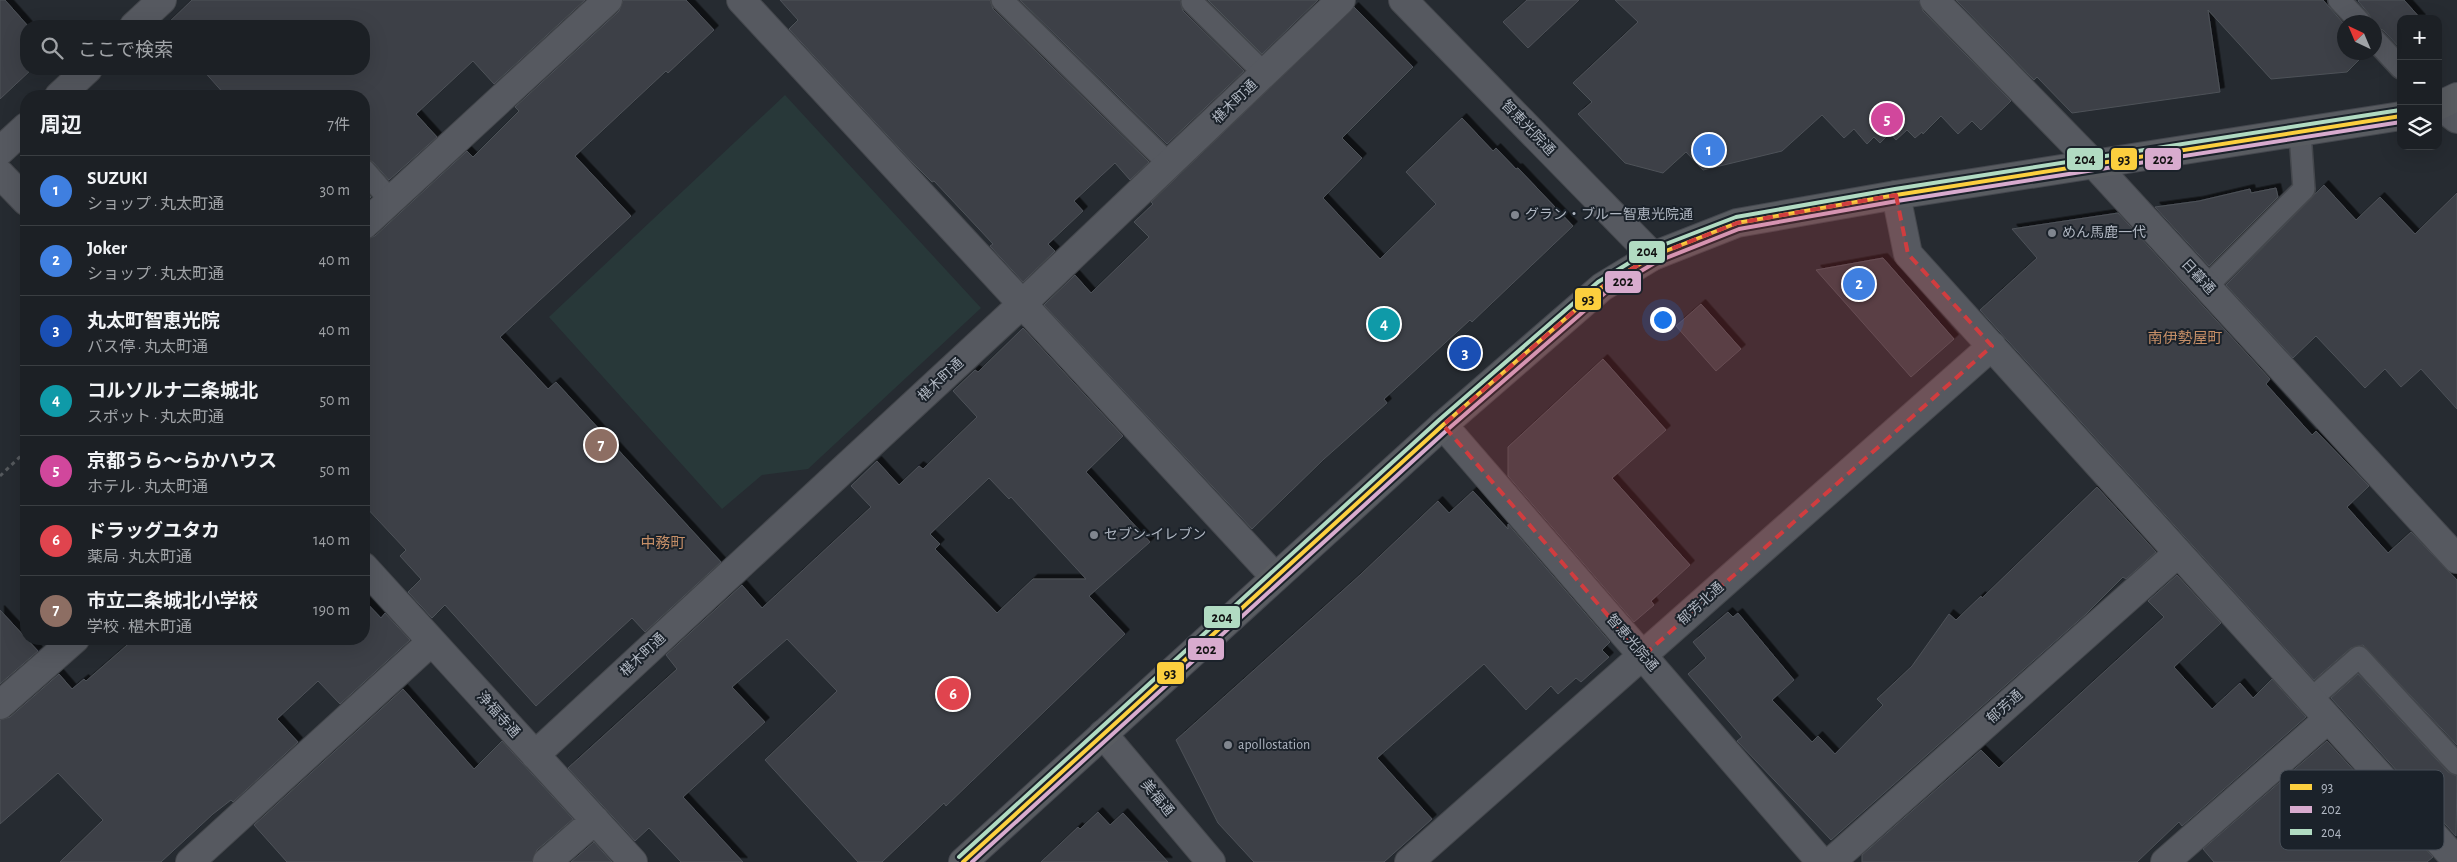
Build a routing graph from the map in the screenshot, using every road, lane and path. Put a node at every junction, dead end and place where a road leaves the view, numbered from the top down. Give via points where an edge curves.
1 (162, 0) edge
2 (608, 0) edge
3 (741, 0) edge
4 (1002, 0) edge
5 (1341, 0) edge
6 (1403, 0) edge
7 (1934, 0) edge
8 (2339, 0) edge
9 (1192, 2) dead end
10 (2353, 15) edge
11 (140, 20) edge
12 (2382, 48) edge
13 (2397, 64) edge
14 (1265, 74) junction
15 (82, 75) edge
16 (65, 90) edge
17 (2397, 117) edge
18 (20, 133) edge
19 (2300, 133) junction
20 (0, 151) edge
21 (2094, 164) junction
22 (1170, 165) junction
23 (0, 174) edge
24 (370, 177) edge
25 (20, 195) edge
26 (1896, 195) junction
27 (390, 200) junction
28 (370, 218) edge
29 (1653, 256) junction
30 (2206, 286) junction
31 (1022, 304) junction
32 (1992, 346) junction
33 (1443, 425) junction
34 (20, 457) edge
35 (0, 476) edge
36 (2178, 553) junction
37 (2457, 559) edge
38 (370, 575) edge
39 (1275, 577) junction
40 (431, 642) junction
41 (68, 645) edge
42 (1643, 656) junction
43 (0, 705) edge
44 (2320, 709) junction
45 (1103, 734) junction
46 (535, 755) junction
47 (2457, 764) edge
48 (2375, 770) edge
49 (594, 820) junction
50 (2444, 847) edge
51 (2457, 861) edge
52 (190, 862) edge
53 (547, 862) edge
54 (633, 862) edge
55 (963, 862) edge
56 (1211, 862) edge
57 (1409, 862) edge
58 (1821, 862) edge
59 (1831, 862) edge
60 (2165, 862) edge

1 - 11 street
2 - 27 street
3 - 31 street
4 - 22 lane
5 - 14 street, 椹木町通
6 - 29 street, 智恵光院通
7 - 21 street, 日暮通
8 - 10 lane
9 - 14 lane
12 - 13 lane
14 - 22 street, 椹木町通
15 - 16 street
17 - 19 main road
18 - 20 street
19 - 21 main road
19 - 30 lane via 2304,189
21 - 26 main road
21 - 30 street, 日暮通
22 - 31 street, 椹木町通
23 - 25 street
24 - 27 lane
26 - 29 main road via 1737,223
26 - 32 street via 1908,254
27 - 28 street
29 - 33 main road via 1602,287
30 - 37 street, 日暮通
31 - 39 street
31 - 46 street, 椹木町通
32 - 36 street
32 - 42 street, 郁芳北通
33 - 39 main road
33 - 42 street, 智恵光院通
34 - 35 path
36 - 44 street
36 - 59 street, 郁芳通
38 - 40 street, 浄福寺通
39 - 45 main road
40 - 46 street, 浄福寺通
40 - 52 street
41 - 43 street
42 - 57 street, 郁芳北通
42 - 58 street, 智恵光院通
44 - 47 lane via 2359,656
44 - 48 street
44 - 60 street
45 - 55 main road
45 - 56 street, 美福通
46 - 49 street, 浄福寺通
49 - 53 street
49 - 54 street, 浄福寺通
50 - 51 street

